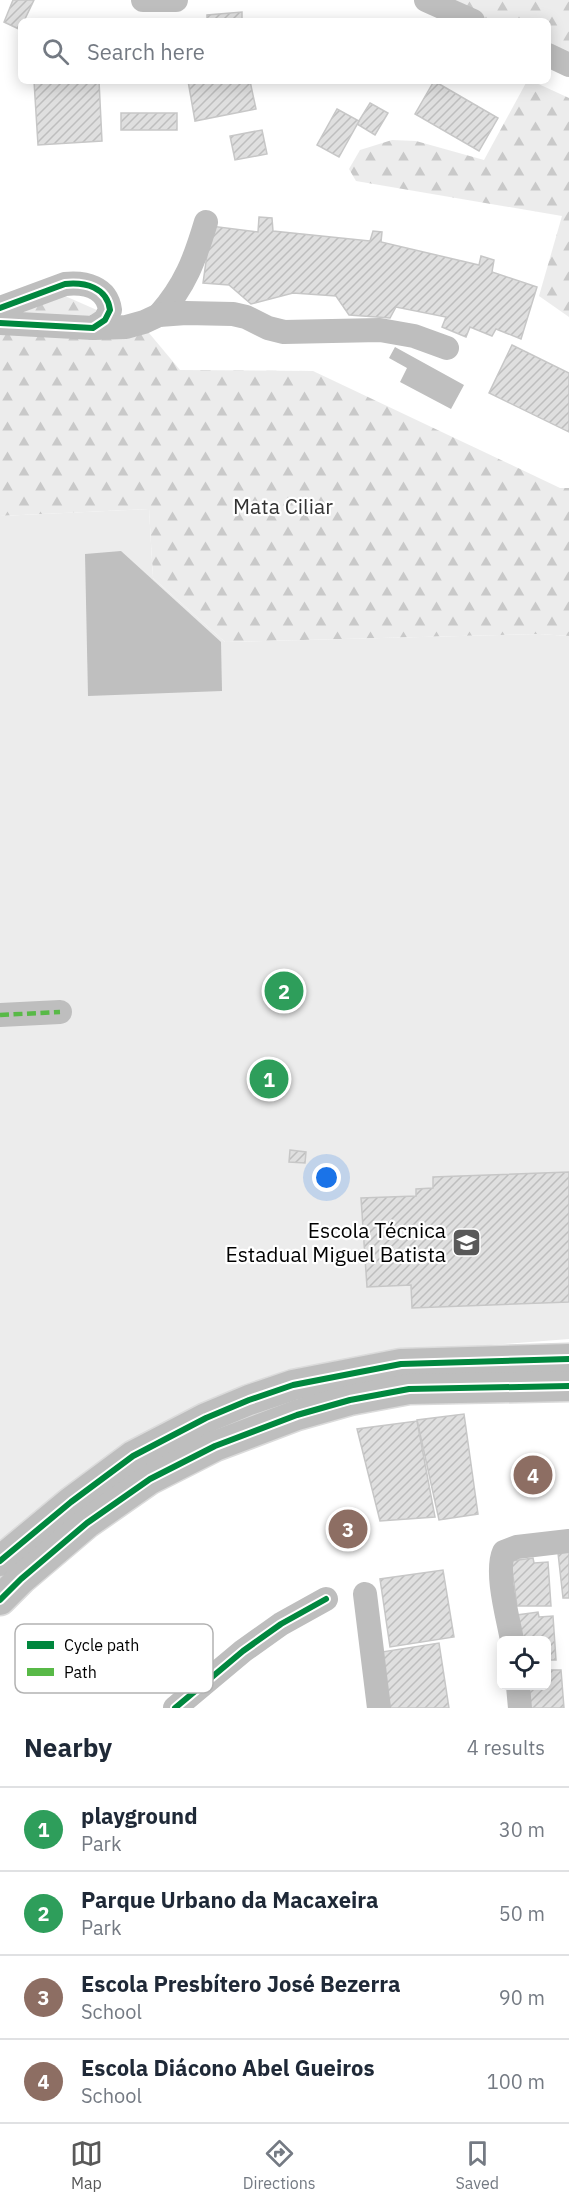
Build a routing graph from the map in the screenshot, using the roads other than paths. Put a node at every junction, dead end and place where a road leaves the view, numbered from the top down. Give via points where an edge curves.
1 (143, 0) edge
2 (176, 0) edge
3 (426, 0) edge
4 (466, 18) edge
5 (551, 56) edge
6 (569, 65) edge
7 (206, 222) dead end
8 (105, 296) junction
9 (0, 308) edge
10 (159, 315) junction
11 (0, 323) edge
12 (93, 328) junction
13 (447, 348) dead end
14 (60, 1012) dead end
15 (0, 1015) edge
16 (569, 1359) edge
17 (569, 1386) edge
18 (569, 1541) edge
19 (0, 1561) edge
20 (365, 1594) dead end
21 (326, 1599) dead end
22 (0, 1600) edge
23 (511, 1636) edge
24 (213, 1676) edge
25 (518, 1690) edge
26 (193, 1693) edge
27 (175, 1708) edge
28 (379, 1708) edge
29 (520, 1708) edge

1 - 2 street
3 - 4 street
5 - 6 street
7 - 10 street via 183,284
8 - 9 street via 85,284 65,284
8 - 10 street
8 - 12 street via 110,310 105,320
10 - 12 street via 126,327
10 - 13 street via 233,314 284,332 380,330 414,336
11 - 12 street
14 - 15 street
16 - 19 main road via 401,1364 293,1384 206,1418 134,1456
17 - 22 main road via 409,1389 350,1400 235,1438 150,1479 87,1523
18 - 23 street via 518,1546 504,1552 501,1573
20 - 28 street
21 - 24 street via 281,1624
25 - 29 street
26 - 27 street

